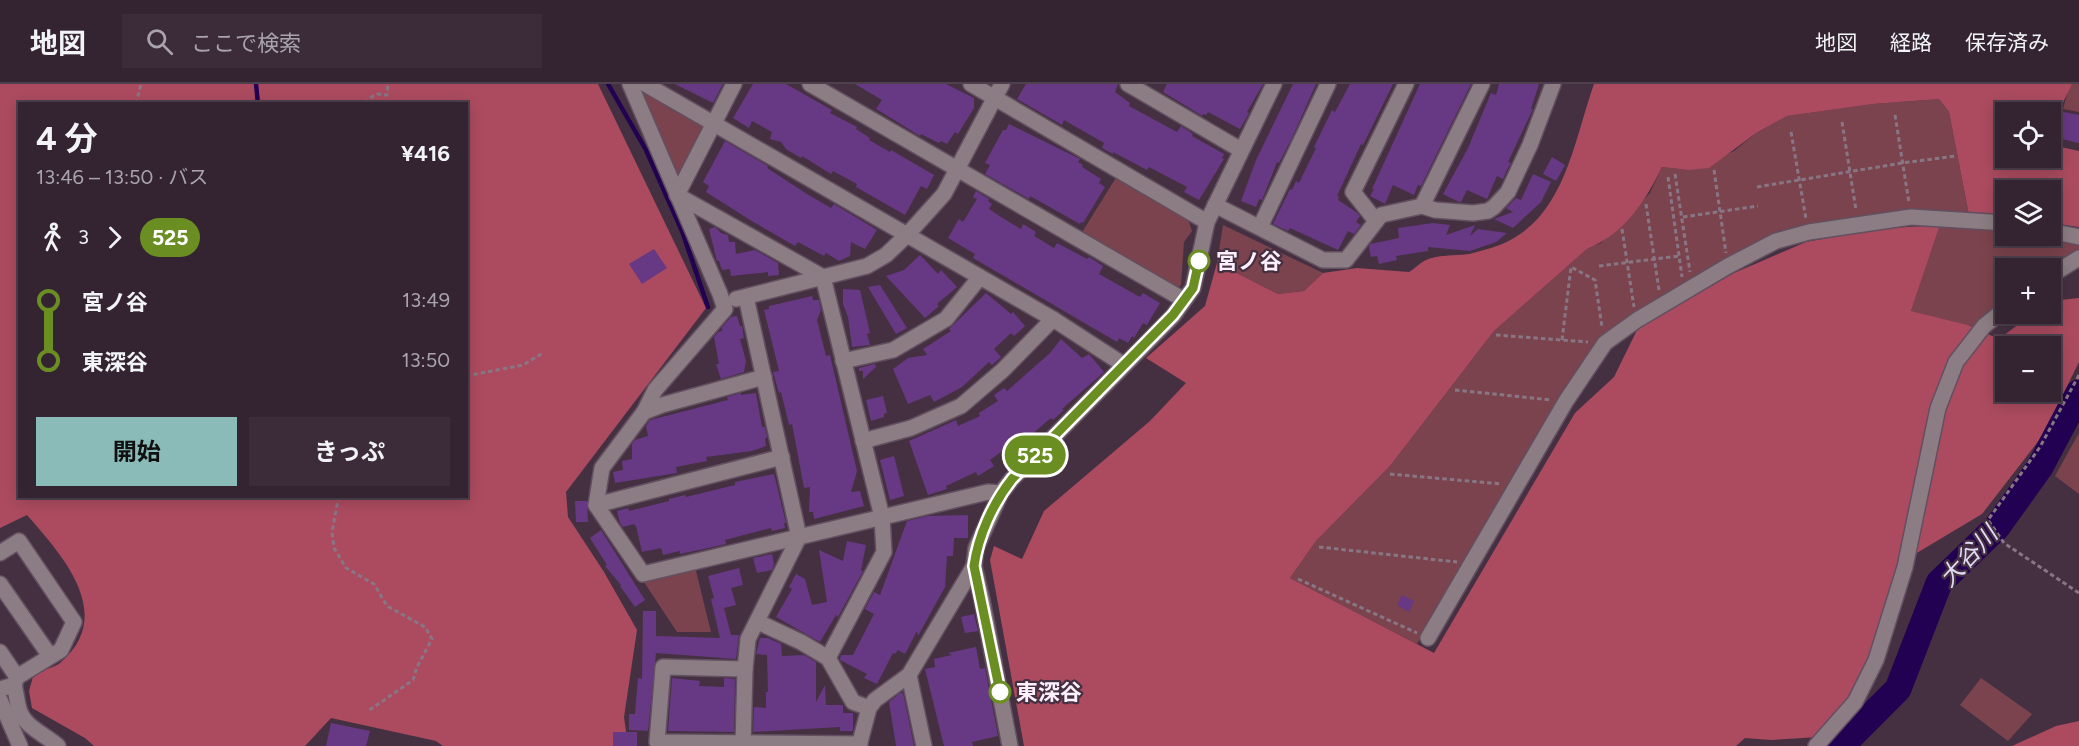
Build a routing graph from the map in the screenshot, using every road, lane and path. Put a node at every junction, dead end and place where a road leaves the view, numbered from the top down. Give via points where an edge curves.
1 (141, 84) edge
2 (388, 84) edge
3 (630, 84) edge
4 (645, 84) edge
5 (734, 84) edge
6 (810, 84) edge
7 (971, 84) edge
8 (1128, 84) edge
9 (1274, 84) edge
10 (1328, 84) edge
11 (1406, 84) edge
12 (1482, 84) edge
13 (1553, 84) edge
14 (999, 91) edge
15 (136, 102) edge
16 (367, 102) edge
17 (1895, 116) dead end
18 (1842, 122) dead end
19 (714, 124) junction
20 (1791, 132) dead end
21 (1241, 150) junction
22 (1956, 156) dead end
23 (1902, 163) junction
24 (957, 170) junction
25 (1714, 170) dead end
26 (1850, 171) junction
27 (1675, 174) dead end
28 (1668, 177) dead end
29 (1799, 181) junction
30 (1757, 187) dead end
31 (677, 195) junction
32 (1646, 204) dead end
33 (1215, 205) junction
34 (1422, 206) junction
35 (1758, 206) dead end
36 (1720, 212) junction
37 (1682, 217) junction
38 (1911, 217) junction
39 (1376, 220) junction
40 (1207, 222) junction
41 (1995, 222) edge
42 (1858, 224) junction
43 (1260, 228) junction
44 (1622, 229) dead end
45 (1809, 232) junction
46 (2061, 233) edge
47 (907, 235) junction
48 (2079, 237) edge
49 (1679, 256) junction
50 (2079, 258) edge
51 (1654, 259) junction
52 (1628, 263) junction
53 (1599, 266) dead end
54 (1728, 266) junction
55 (2061, 269) edge
56 (823, 277) junction
57 (980, 277) junction
58 (1688, 291) junction
59 (746, 297) junction
60 (1184, 300) junction
61 (723, 302) junction
62 (1661, 307) junction
63 (1995, 317) edge
64 (1053, 319) junction
65 (1637, 320) junction
66 (1496, 335) dead end
67 (1562, 340) junction
68 (1605, 343) junction
69 (543, 353) dead end
70 (843, 361) junction
71 (1124, 364) junction
72 (2079, 375) edge
73 (468, 376) edge
74 (764, 377) junction
75 (1455, 390) dead end
76 (1566, 401) junction
77 (644, 412) junction
78 (863, 441) junction
79 (782, 457) junction
80 (1390, 474) dead end
81 (1516, 485) junction
82 (1001, 493) junction
83 (338, 498) edge
84 (596, 505) junction
85 (882, 517) junction
86 (799, 537) junction
87 (1319, 547) dead end
88 (0, 553) edge
89 (1471, 563) junction
90 (974, 566) junction
91 (1298, 579) dead end
92 (0, 584) edge
93 (2079, 592) edge
94 (758, 622) junction
95 (1428, 638) joint
96 (0, 652) edge
97 (50, 656) junction
98 (828, 658) junction
99 (745, 669) junction
100 (909, 675) junction
101 (10, 684) edge
102 (0, 700) edge
103 (869, 708) junction
104 (368, 711) dead end
105 (743, 744) edge
106 (860, 745) edge
107 (20, 746) edge
108 (58, 746) edge
109 (924, 746) edge
110 (1010, 746) edge
111 (1816, 746) edge

1 - 15 path
2 - 16 path via 387,95 377,94
3 - 31 street
4 - 19 street
5 - 19 street
6 - 24 street
7 - 14 street
8 - 21 street
9 - 21 street
10 - 43 street
11 - 39 street via 1353,192
12 - 34 street
13 - 34 street via 1530,145 1503,199 1480,213
14 - 24 street
14 - 40 street
17 - 23 path
18 - 26 path
19 - 31 street
19 - 47 street
20 - 29 path
21 - 33 street
22 - 23 path
23 - 26 path
23 - 38 path
24 - 47 street via 944,194
24 - 60 street
25 - 36 path
26 - 29 path
26 - 42 path
27 - 37 path
28 - 49 path
29 - 30 path
29 - 45 path
31 - 56 street
31 - 61 street
32 - 51 path
33 - 40 street
33 - 43 street
34 - 39 street via 1381,215
35 - 36 path
36 - 37 path
36 - 54 path
37 - 58 path
38 - 41 street
38 - 42 street
39 - 43 street via 1346,260 1323,260
40 - 60 street via 1193,288
42 - 45 street
44 - 52 path
45 - 54 street via 1776,241
46 - 48 street
47 - 56 street via 867,266
47 - 57 street
49 - 51 path
49 - 58 path
50 - 55 street
51 - 52 path
51 - 62 path
52 - 53 path
52 - 65 path
54 - 58 street
56 - 59 street
56 - 70 street
57 - 64 street
57 - 70 street via 946,319 893,350
58 - 62 street
59 - 61 street
59 - 74 street
60 - 71 street
61 - 77 street via 725,309 655,390
62 - 65 street
63 - 111 street via 1956,362 1938,408 1905,567 1876,660 1855,702
64 - 71 street
64 - 78 street via 961,406 912,428
65 - 68 street
66 - 67 path
67 - 68 path
67 - 68 path via 1571,267 1595,279
68 - 76 street
69 - 73 path via 523,365
70 - 78 street
71 - 82 street
72 - 93 path via 2040,447 1988,520 2004,543
74 - 77 street
74 - 79 street
75 - 76 path
76 - 81 street
77 - 84 street via 602,468
78 - 85 street
79 - 84 street
79 - 86 street
80 - 81 path
81 - 89 street
82 - 85 street via 988,492
82 - 90 street via 976,548
83 - 104 path via 332,532 334,548 346,568 374,584 387,606 425,627 432,639 413,680
84 - 86 street via 643,574
85 - 86 street
85 - 98 street via 884,552
86 - 94 street
87 - 89 path
88 - 97 street via 19,541 74,622 60,650
89 - 95 street
90 - 100 street
90 - 110 street
91 - 95 path
92 - 97 street
94 - 98 street
94 - 99 street via 748,639
96 - 101 street
97 - 101 street
98 - 103 street via 852,702
99 - 105 street
99 - 105 street via 663,667 657,742
100 - 103 street
100 - 109 street
101 - 108 street via 22,716
102 - 107 street
103 - 106 street
105 - 106 street

